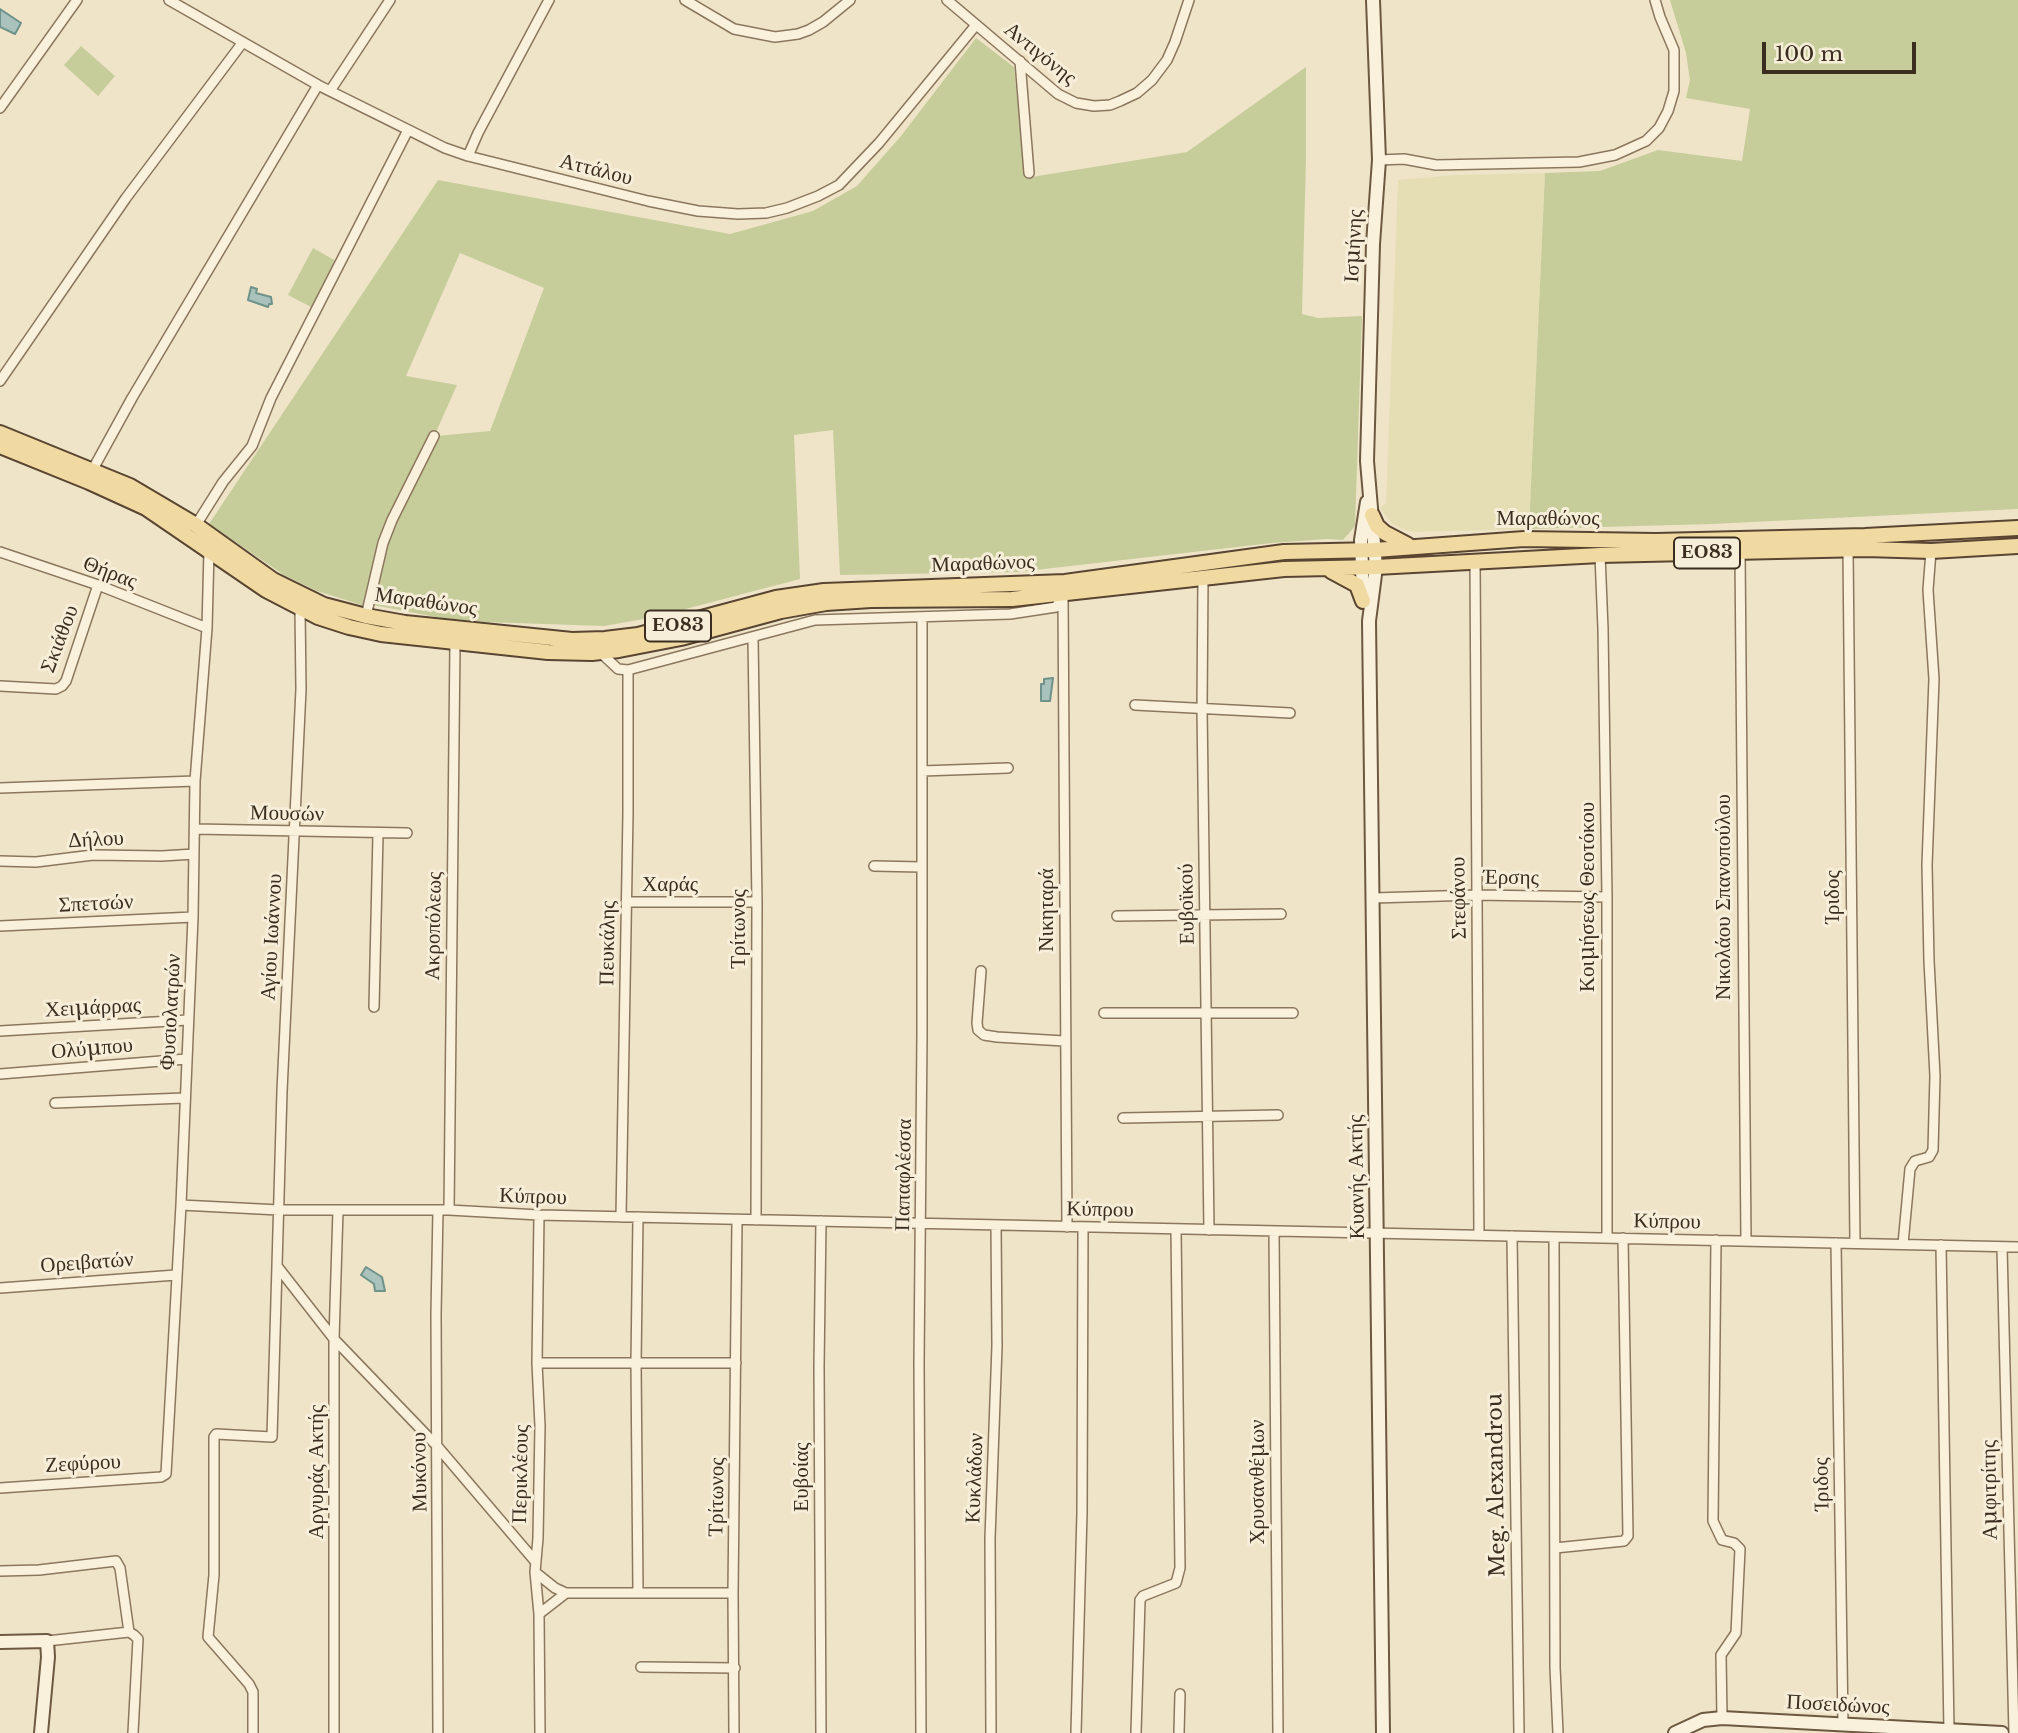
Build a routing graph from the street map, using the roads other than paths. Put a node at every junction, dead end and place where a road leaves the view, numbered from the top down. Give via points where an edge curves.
1 (77, 0) edge
2 (390, 0) edge
3 (549, 0) edge
4 (685, 0) edge
5 (850, 0) edge
6 (947, 0) edge
7 (1189, 0) edge
8 (1373, 0) edge
9 (1655, 0) edge
10 (173, 1) edge
11 (976, 25) junction
12 (243, 42) junction
13 (1020, 61) junction
14 (318, 85) junction
15 (330, 91) junction
16 (0, 108) edge
17 (408, 130) junction
18 (468, 156) junction
19 (1379, 160) junction
20 (1029, 173) dead end
21 (0, 381) edge
22 (0, 433) edge
23 (434, 436) dead end
24 (0, 446) edge
25 (93, 470) junction
26 (1368, 495) junction
27 (1372, 515) junction
28 (196, 525) junction
29 (2018, 528) edge
30 (1413, 546) junction
31 (2018, 546) edge
32 (1368, 550) junction
33 (1848, 550) junction
34 (209, 551) junction
35 (1931, 551) junction
36 (0, 552) edge
37 (1740, 552) junction
38 (1600, 555) junction
39 (1475, 560) junction
40 (1369, 567) junction
41 (1319, 568) junction
42 (1203, 578) junction
43 (98, 585) junction
44 (1063, 594) junction
45 (1363, 601) junction
46 (300, 609) junction
47 (366, 616) junction
48 (922, 617) junction
49 (1369, 621) junction
50 (207, 628) junction
51 (753, 638) junction
52 (455, 643) junction
53 (601, 653) junction
54 (628, 670) junction
55 (0, 686) edge
56 (1135, 705) dead end
57 (1202, 708) junction
58 (1290, 713) dead end
59 (1008, 768) dead end
60 (922, 771) junction
61 (195, 781) junction
62 (0, 788) edge
63 (195, 829) junction
64 (294, 832) junction
65 (377, 834) junction
66 (407, 834) dead end
67 (194, 853) junction
68 (0, 861) edge
69 (874, 866) dead end
70 (921, 867) junction
71 (1476, 895) junction
72 (1606, 897) junction
73 (1373, 898) junction
74 (626, 902) junction
75 (757, 902) junction
76 (1205, 913) junction
77 (1281, 914) dead end
78 (1117, 916) dead end
79 (193, 917) junction
80 (0, 926) edge
81 (981, 971) dead end
82 (374, 1007) dead end
83 (1104, 1013) dead end
84 (1206, 1013) junction
85 (1293, 1013) dead end
86 (188, 1020) junction
87 (0, 1031) edge
88 (1064, 1041) junction
89 (186, 1059) junction
90 (0, 1074) edge
91 (184, 1098) junction
92 (55, 1103) dead end
93 (1278, 1115) dead end
94 (1208, 1117) junction
95 (1123, 1118) dead end
96 (181, 1205) junction
97 (279, 1210) junction
98 (338, 1210) junction
99 (438, 1210) junction
100 (449, 1210) junction
101 (539, 1215) junction
102 (621, 1217) junction
103 (638, 1217) junction
104 (737, 1220) junction
105 (756, 1220) junction
106 (821, 1221) junction
107 (921, 1223) junction
108 (996, 1225) junction
109 (1067, 1227) junction
110 (1083, 1227) junction
111 (1176, 1229) junction
112 (1209, 1230) junction
113 (1274, 1231) junction
114 (1377, 1233) junction
115 (1479, 1235) junction
116 (1512, 1236) junction
117 (1554, 1237) junction
118 (1607, 1238) junction
119 (1623, 1238) junction
120 (1716, 1240) junction
121 (1746, 1241) junction
122 (1836, 1243) junction
123 (1855, 1243) junction
124 (1903, 1244) junction
125 (1941, 1245) junction
126 (2002, 1247) junction
127 (2018, 1247) edge
128 (277, 1266) junction
129 (176, 1275) junction
130 (0, 1288) edge
131 (334, 1339) junction
132 (537, 1363) junction
133 (636, 1363) junction
134 (736, 1363) junction
135 (437, 1446) junction
136 (166, 1474) joint
137 (0, 1488) edge
138 (1555, 1548) junction
139 (535, 1567) junction
140 (0, 1572) edge
141 (638, 1592) junction
142 (566, 1593) junction
143 (733, 1593) junction
144 (539, 1614) junction
145 (129, 1632) junction
146 (47, 1641) junction
147 (0, 1642) edge
148 (641, 1667) dead end
149 (734, 1668) junction
150 (1180, 1694) dead end
151 (1722, 1718) junction
152 (1843, 1725) junction
153 (1949, 1731) junction
154 (41, 1733) edge
155 (133, 1733) edge
156 (253, 1733) edge
157 (334, 1733) edge
158 (438, 1733) edge
159 (540, 1733) edge
160 (734, 1733) edge
161 (821, 1733) edge
162 (921, 1733) edge
163 (990, 1733) edge
164 (1076, 1733) edge
165 (1136, 1733) edge
166 (1179, 1733) edge
167 (1278, 1733) edge
168 (1383, 1733) edge
169 (1519, 1733) edge
170 (1558, 1733) edge
171 (1675, 1733) edge
172 (2002, 1733) edge
173 (2014, 1733) edge

1 - 16 street
2 - 15 street
3 - 18 street
4 - 5 street via 734,29 775,37 809,30
6 - 11 street, Αντιγόνης
7 - 13 street, Αντιγόνης via 1163,66 1145,86 1120,102 1094,106 1068,100
8 - 19 street, Ισμήνης
9 - 19 street via 1674,50 1674,91 1660,128 1646,141 1615,155 1579,162 1436,165
10 - 12 street, Αττάλου
11 - 13 street, Αντιγόνης
11 - 18 street, Αττάλου via 845,179 818,196 777,210 738,214 698,211
12 - 14 street, Αττάλου
12 - 21 street via 126,198
13 - 20 street
14 - 15 street, Αττάλου
14 - 25 street
15 - 17 street, Αττάλου
17 - 18 street, Αττάλου
17 - 28 street via 271,398 252,446
19 - 26 street, Ισμήνης
22 - 25 main road, Μαραθώνος / ΕΟ83
23 - 47 street via 387,531
24 - 34 main road, Μαραθώνος / ΕΟ83 via 124,497
25 - 28 main road, Μαραθώνος / ΕΟ83
26 - 27 street
26 - 32 street
27 - 30 main road via 1384,533
27 - 32 street
28 - 47 main road, Μαραθώνος / ΕΟ83 via 283,585 324,605
29 - 30 main road, Μαραθώνος / ΕΟ83 via 1865,537 1524,539
30 - 32 main road, Μαραθώνος / ΕΟ83
31 - 35 main road, Μαραθώνος / ΕΟ83
32 - 40 street
32 - 47 main road, Μαραθώνος / ΕΟ83 via 1284,552 1065,582 824,591 605,639 548,638
33 - 35 main road, Μαραθώνος / ΕΟ83
33 - 37 main road, Μαραθώνος / ΕΟ83
33 - 123 street, Ίριδος
34 - 46 main road, Μαραθώνος / ΕΟ83
34 - 50 street, Φυσιολατρών
35 - 124 street via 1933,720 1927,865 1935,1076 1933,1150 1910,1169
36 - 43 street, Θήρας
37 - 38 main road, Μαραθώνος / ΕΟ83
37 - 121 street, Νικολάου Σπανοπούλου
38 - 39 main road, Μαραθώνος / ΕΟ83
38 - 72 street, Κοιμήσεως Θεοτόκου
39 - 40 main road, Μαραθώνος / ΕΟ83
39 - 71 street, Στεφάνου
40 - 41 main road, Μαραθώνος / ΕΟ83
40 - 45 street, Κυανής Ακτής
40 - 49 street, Κυανής Ακτής
41 - 42 main road, Μαραθώνος / ΕΟ83
41 - 45 main road via 1352,581
42 - 44 main road, Μαραθώνος / ΕΟ83
42 - 57 street, Ευβοϊκού
43 - 50 street, Θήρας
43 - 55 street, Σκιάθου via 62,686
44 - 48 street via 1056,607 1033,611
44 - 53 main road, Μαραθώνος / ΕΟ83 via 826,603
44 - 88 street, Νικηταρά
45 - 49 street, Κυανής Ακτής
46 - 52 main road, Μαραθώνος / ΕΟ83 via 361,630
46 - 64 street, Αγίου Ιωάννου
48 - 51 street via 815,621
48 - 60 street, Παπαφλέσσα
49 - 73 street, Κυανής Ακτής
50 - 61 street, Φυσιολατρών
51 - 54 street
51 - 75 street, Τρίτωνος
52 - 53 main road, Μαραθώνος / ΕΟ83
52 - 100 street, Ακροπόλεως
53 - 54 street via 618,669
54 - 74 street, Πευκάλης
56 - 57 street
57 - 58 street
57 - 76 street, Ευβοϊκού
59 - 60 street
60 - 70 street, Παπαφλέσσα
61 - 62 street
61 - 63 street, Φυσιολατρών
63 - 64 street, Μουσών
63 - 67 street, Φυσιολατρών
64 - 65 street, Μουσών
64 - 97 street, Αγίου Ιωάννου
65 - 66 street, Μουσών
65 - 82 street
67 - 68 street, Δήλου
67 - 79 street, Φυσιολατρών
69 - 70 street
70 - 107 street, Παπαφλέσσα
71 - 72 street, Έρσης
71 - 73 street, Έρσης
71 - 115 street, Στεφάνου
72 - 118 street, Κοιμήσεως Θεοτόκου
73 - 114 street, Κυανής Ακτής
74 - 75 street, Χαράς
74 - 102 street, Πευκάλης
75 - 105 street, Τρίτωνος
76 - 77 street
76 - 78 street
76 - 84 street, Ευβοϊκού
79 - 80 street, Σπετσών
79 - 86 street, Φυσιολατρών
81 - 88 street via 978,1030 984,1035
83 - 84 street
84 - 85 street
84 - 94 street, Ευβοϊκού
86 - 87 street, Χειμάρρας
86 - 89 street, Φυσιολατρών
88 - 109 street, Νικηταρά
89 - 90 street, Ολύμπου
89 - 91 street, Φυσιολατρών
91 - 92 street
91 - 96 street, Φυσιολατρών
93 - 94 street
94 - 95 street
94 - 112 street, Ευβοϊκού
96 - 97 street, Κύπρου
96 - 129 street, Φυσιολατρών
97 - 98 street, Κύπρου
97 - 128 street, Αγίου Ιωάννου
98 - 99 street, Κύπρου
98 - 131 street, Αργυράς Ακτής
99 - 100 street, Κύπρου
99 - 135 street, Μυκόνου
100 - 101 street, Κύπρου
101 - 102 street, Κύπρου
101 - 132 street, Περικλέους
102 - 103 street, Κύπρου
103 - 104 street, Κύπρου
103 - 133 street
104 - 105 street, Κύπρου
104 - 134 street, Τρίτωνος
105 - 106 street, Κύπρου
106 - 107 street, Κύπρου
106 - 161 street, Ευβοίας
107 - 108 street, Κύπρου
107 - 162 street, Παπαφλέσσα
108 - 109 street, Κύπρου
108 - 163 street, Κυκλάδων
109 - 110 street, Κύπρου
110 - 111 street, Κύπρου
110 - 164 street
111 - 112 street, Κύπρου
111 - 165 street via 1180,1569 1176,1583 1140,1600
112 - 113 street, Κύπρου
113 - 114 street, Κύπρου
113 - 167 street, Χρυσανθέμων
114 - 115 street, Κύπρου
114 - 168 street, Κυανής Ακτής
115 - 116 street, Κύπρου
116 - 117 street, Κύπρου
116 - 169 street, Meg. Alexandrou
117 - 118 street, Κύπρου
117 - 138 street
118 - 119 street, Κύπρου
119 - 120 street, Κύπρου
119 - 138 street via 1628,1536 1624,1541
120 - 121 street, Κύπρου
120 - 151 street via 1713,1521 1722,1540 1740,1549 1736,1633 1721,1654
121 - 122 street, Κύπρου
122 - 123 street, Κύπρου
122 - 152 street, Ίριδος
123 - 124 street, Κύπρου
124 - 125 street, Κύπρου
125 - 126 street, Κύπρου
125 - 153 street
126 - 127 street, Κύπρου
126 - 173 street, Αμφιτρίτης
128 - 131 street
128 - 156 street, Αγίου Ιωάννου via 272,1437 214,1437 214,1575 208,1637 253,1692
129 - 130 street, Ορειβατών
129 - 136 street, Φυσιολατρών
131 - 135 street
131 - 157 street, Αργυράς Ακτής
132 - 133 street
132 - 139 street, Περικλέους via 540,1426
133 - 134 street
133 - 141 street
134 - 143 street, Τρίτωνος
135 - 139 street
135 - 158 street, Μυκόνου
136 - 137 street, Ζεφύρου
138 - 170 street
139 - 142 street
139 - 144 street, Περικλέους
140 - 145 street via 116,1561
141 - 142 street
141 - 143 street
142 - 144 street
143 - 149 street, Τρίτωνος
144 - 159 street, Περικλέους
145 - 146 street
145 - 155 street via 138,1639
146 - 147 street
146 - 154 street
148 - 149 street
149 - 160 street, Τρίτωνος
150 - 166 street
151 - 152 street, Ποσειδώνος
151 - 171 street, Ποσειδώνος via 1703,1720
152 - 153 street, Ποσειδώνος
153 - 172 street, Ποσειδώνος

